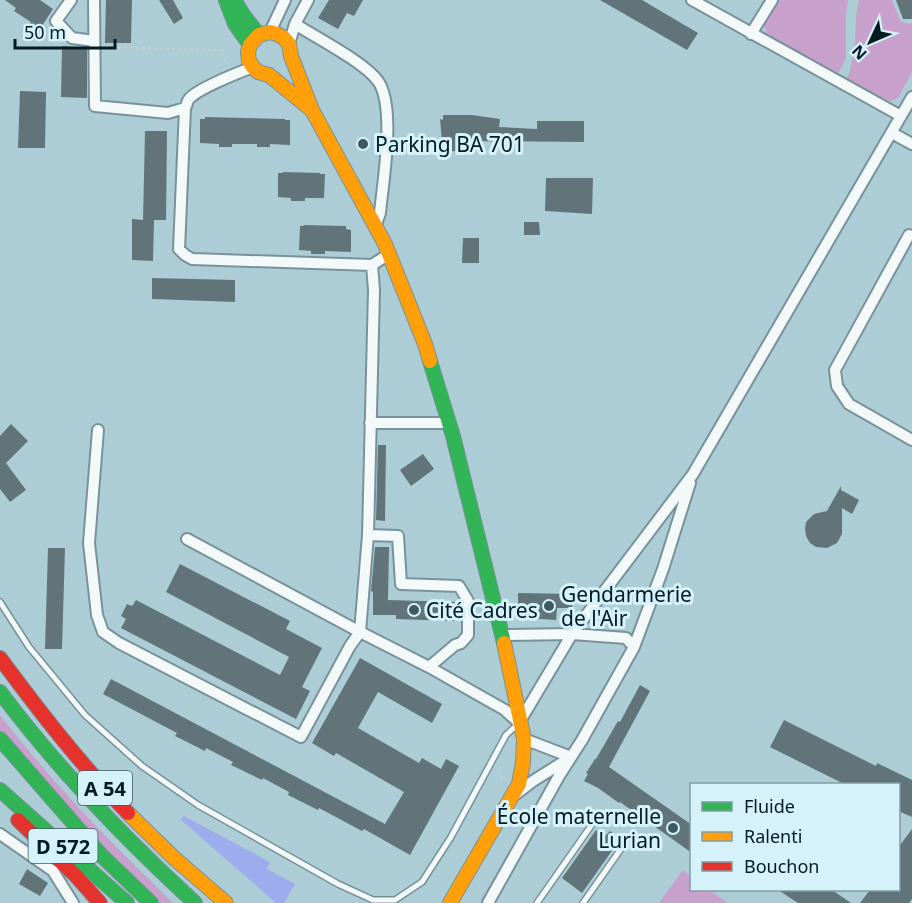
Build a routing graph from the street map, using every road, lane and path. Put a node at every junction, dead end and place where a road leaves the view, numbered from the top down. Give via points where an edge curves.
1 (71, 0) edge
2 (94, 0) edge
3 (226, 0) edge
4 (234, 0) edge
5 (285, 0) edge
6 (308, 0) edge
7 (692, 0) edge
8 (772, 0) edge
9 (295, 24) junction
10 (751, 34) junction
11 (260, 37) junction
12 (94, 43) junction
13 (290, 50) junction
14 (230, 63) dead end
15 (253, 68) junction
16 (269, 75) junction
17 (911, 100) edge
18 (185, 108) junction
19 (312, 110) junction
20 (901, 116) junction
21 (892, 133) junction
22 (912, 144) edge
23 (376, 224) junction
24 (911, 233) edge
25 (389, 254) junction
26 (372, 266) junction
27 (370, 423) junction
28 (448, 423) junction
29 (98, 430) dead end
30 (912, 440) edge
31 (693, 474) junction
32 (368, 534) junction
33 (187, 539) dead end
34 (0, 602) edge
35 (360, 632) junction
36 (572, 634) junction
37 (502, 635) junction
38 (634, 647) junction
39 (0, 658) edge
40 (429, 667) junction
41 (0, 692) edge
42 (519, 723) junction
43 (0, 739) edge
44 (524, 739) junction
45 (571, 757) junction
46 (493, 761) junction
47 (503, 782) dead end
48 (0, 790) edge
49 (513, 796) junction
50 (0, 802) edge
51 (594, 823) dead end
52 (0, 834) edge
53 (623, 846) dead end
54 (67, 900) edge
55 (100, 903) edge
56 (126, 903) edge
57 (151, 903) edge
58 (195, 903) edge
59 (226, 903) edge
60 (450, 903) edge
61 (488, 903) edge
62 (537, 903) edge
63 (583, 903) edge

1 - 12 street via 56,21 72,38
2 - 12 street
3 - 11 main road via 241,35
4 - 11 main road
5 - 11 street
6 - 9 street
7 - 10 street
8 - 10 street
9 - 13 street
9 - 23 street via 359,64 378,82 388,124
10 - 20 street
11 - 13 main road via 278,34
11 - 15 main road via 248,52
12 - 14 path via 103,47 222,50 222,57
12 - 18 street via 95,106 168,113
13 - 16 main road via 286,68
13 - 19 main road
15 - 16 main road
15 - 18 street via 203,90 190,98
16 - 19 main road
17 - 20 street
18 - 26 street via 179,249 185,255 192,259
19 - 23 main road
20 - 21 street
21 - 22 street
21 - 31 street
23 - 25 main road
24 - 30 street via 836,370 837,386 849,404
25 - 26 street
25 - 28 main road via 424,344
26 - 27 street
27 - 28 street
27 - 32 street
28 - 37 main road
29 - 35 street via 89,543 97,615 104,632 301,737
31 - 36 street
31 - 38 street
32 - 35 street
32 - 40 street via 398,536 401,584 459,586 468,601 468,636
33 - 35 street
34 - 46 lane via 29,647 85,716 142,766 198,805 373,900 395,900 422,882
35 - 40 street
36 - 37 street
36 - 38 street via 626,638
36 - 42 street
37 - 42 main road
38 - 45 street
39 - 59 main road, A 54 via 60,736 124,808
40 - 42 street via 505,710
41 - 58 main road, A 54 via 111,823
42 - 44 main road
42 - 46 lane via 506,735
43 - 57 main road via 101,855
44 - 45 street
44 - 49 main road via 519,784
45 - 49 street
45 - 61 street
46 - 47 path
48 - 56 main road, D 572
49 - 60 main road
50 - 55 main road, D 572
51 - 62 lane
52 - 54 street via 53,871
53 - 63 lane

